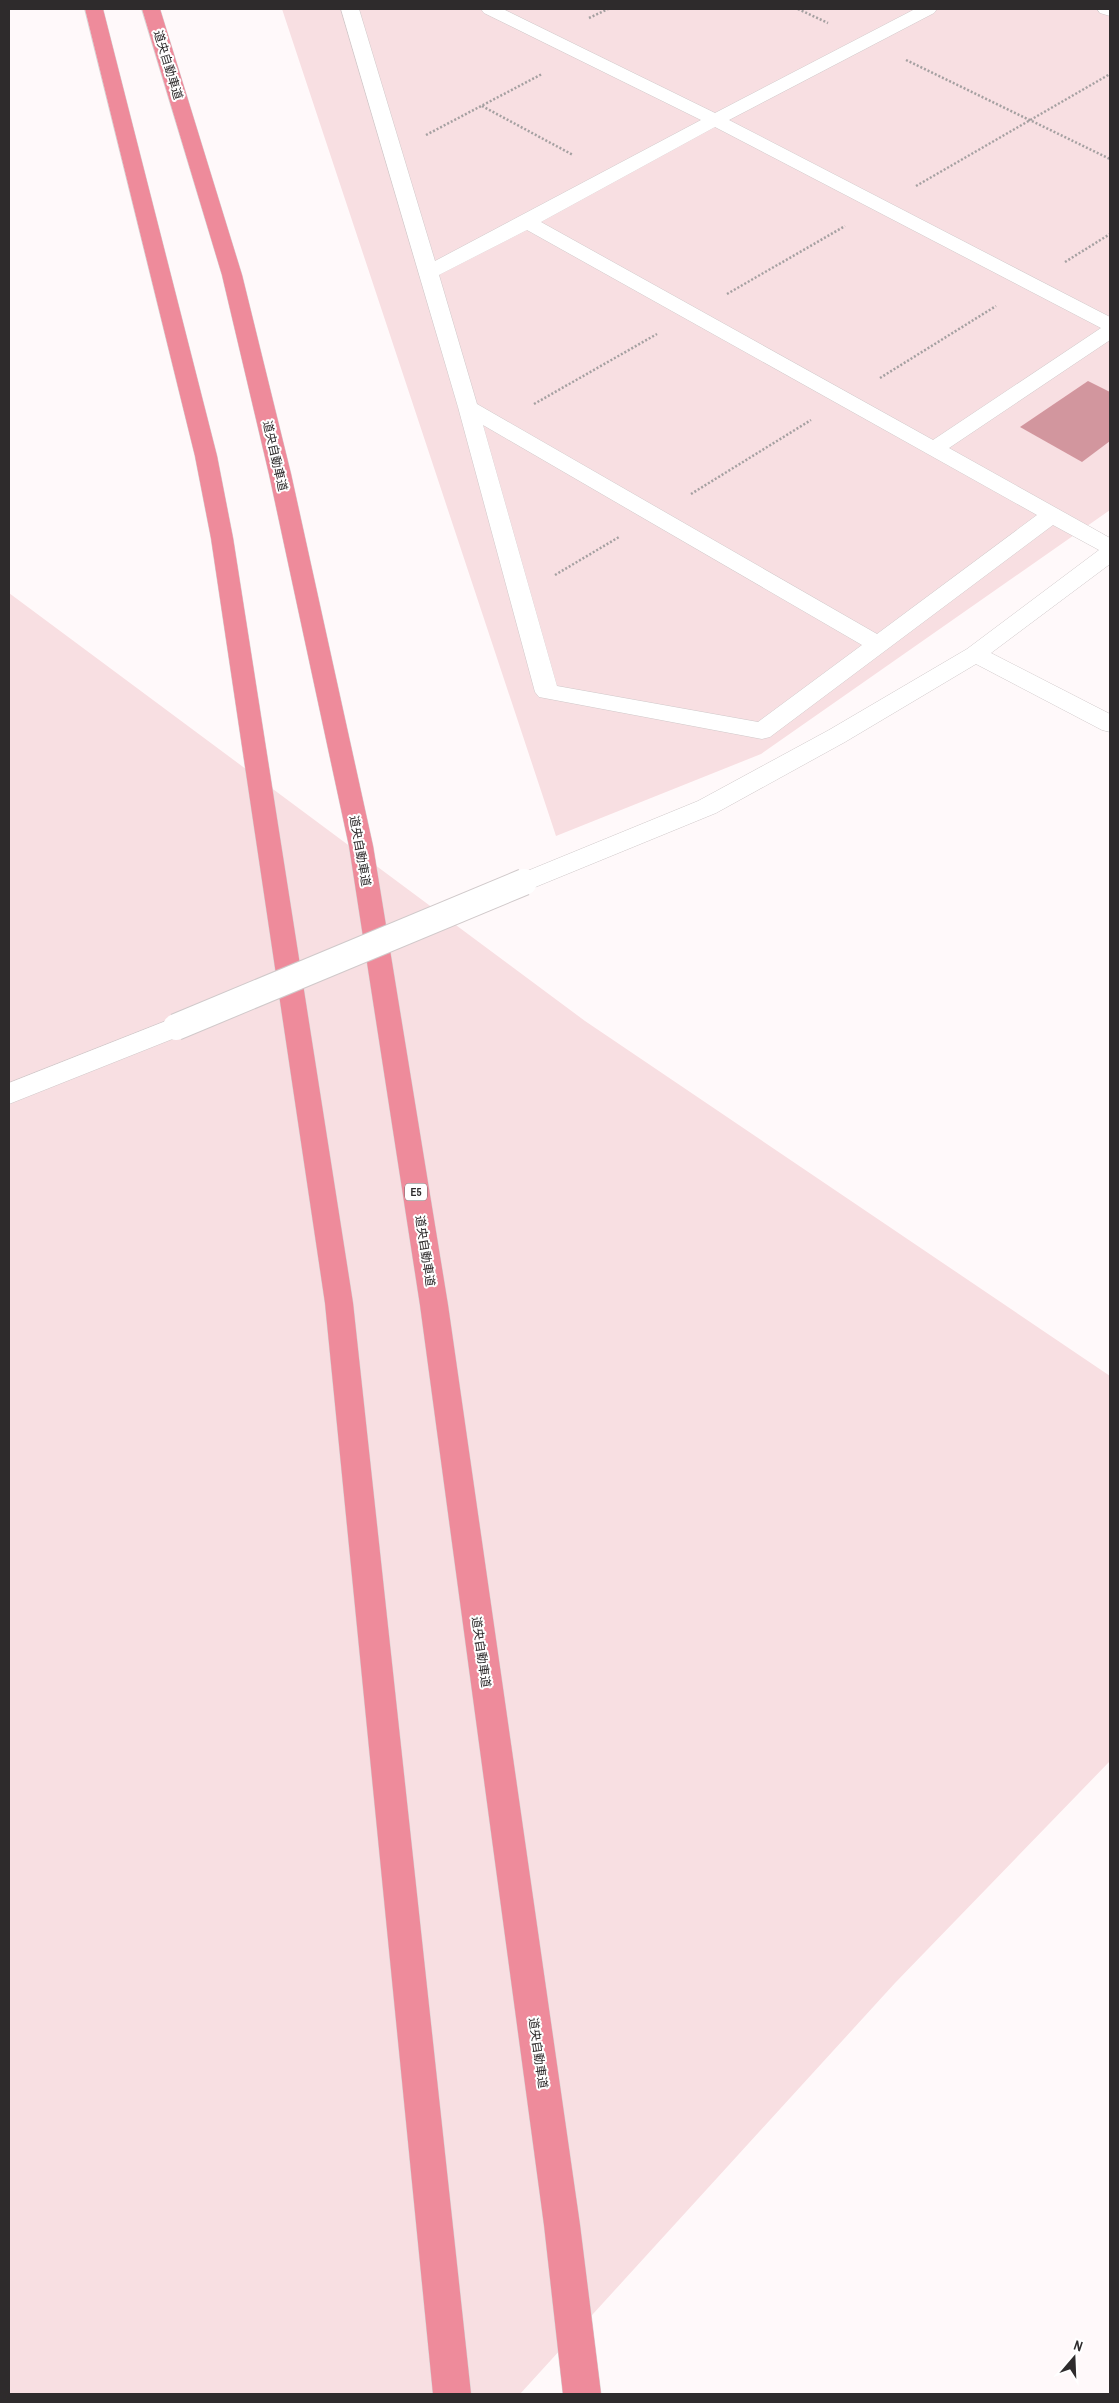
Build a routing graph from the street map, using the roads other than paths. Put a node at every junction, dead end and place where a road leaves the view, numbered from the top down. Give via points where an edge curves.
1 (94, 9) edge
2 (152, 9) edge
3 (350, 9) edge
4 (490, 9) edge
5 (928, 9) edge
6 (1106, 9) edge
7 (1110, 11) edge
8 (716, 120) junction
9 (526, 222) junction
10 (427, 273) junction
11 (1110, 325) edge
12 (1110, 331) edge
13 (468, 407) junction
14 (933, 449) junction
15 (1052, 515) junction
16 (1110, 547) edge
17 (1110, 553) edge
18 (878, 644) junction
19 (975, 654) junction
20 (1110, 724) edge
21 (9, 1094) edge
22 (452, 2394) edge
23 (582, 2394) edge

1 - 22 highway via 206,456 222,538 339,1303
2 - 23 highway, 道央自動車道 / E5 via 232,275 280,474 360,846 434,1306 562,2225
3 - 10 street
4 - 8 street
5 - 8 street
6 - 7 street
8 - 9 street
8 - 11 street
9 - 10 street
9 - 14 street
10 - 13 street
12 - 14 street
13 - 18 street
13 - 18 street via 547,692 762,731
14 - 15 street
15 - 16 street
15 - 18 street
17 - 19 street
19 - 20 street
19 - 21 street, bridge via 838,736 707,807

